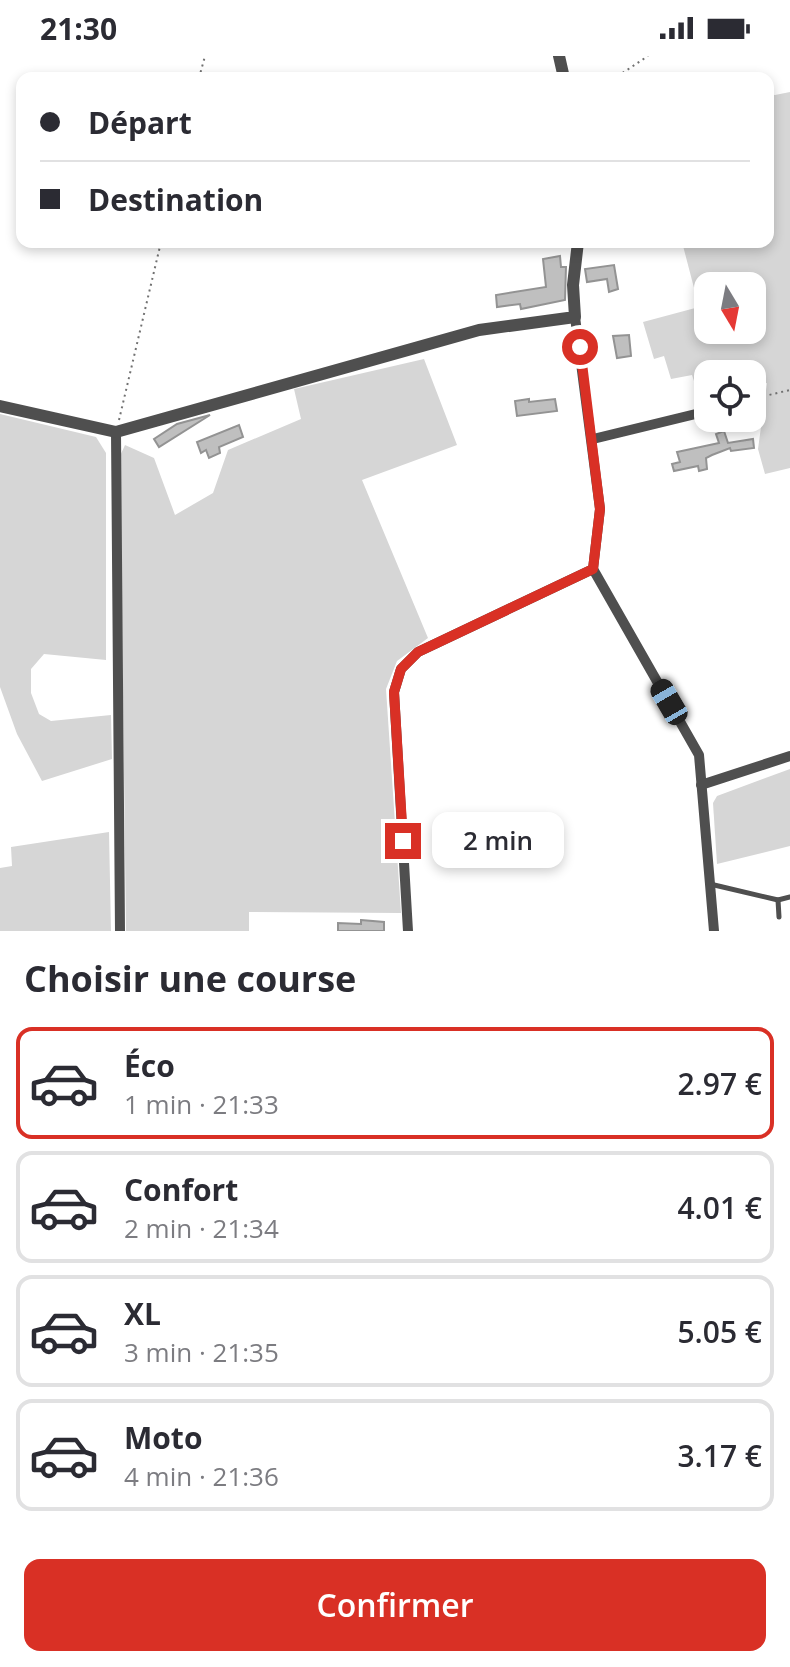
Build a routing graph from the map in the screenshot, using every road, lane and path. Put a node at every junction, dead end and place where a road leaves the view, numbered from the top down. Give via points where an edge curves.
1 (648, 56) edge
2 (624, 72) edge
3 (160, 248) edge
4 (577, 248) edge
5 (575, 317) junction
6 (790, 390) edge
7 (766, 396) edge
8 (0, 406) edge
9 (694, 414) edge
10 (116, 432) junction
11 (593, 439) junction
12 (593, 569) junction
13 (790, 756) edge
14 (701, 785) junction
15 (710, 884) junction
16 (790, 897) edge
17 (778, 900) junction
18 (779, 917) dead end
19 (120, 931) edge
20 (408, 931) edge
21 (714, 931) edge

1 - 2 path
3 - 10 path
4 - 5 street
5 - 10 street via 479,330
5 - 11 street
6 - 7 path
8 - 10 street
9 - 11 street
10 - 19 street
11 - 12 street via 600,509
12 - 14 street via 699,755
12 - 20 street via 418,652 401,669 394,692
13 - 14 street
14 - 15 street
15 - 17 lane
15 - 21 street
16 - 17 lane
17 - 18 lane

